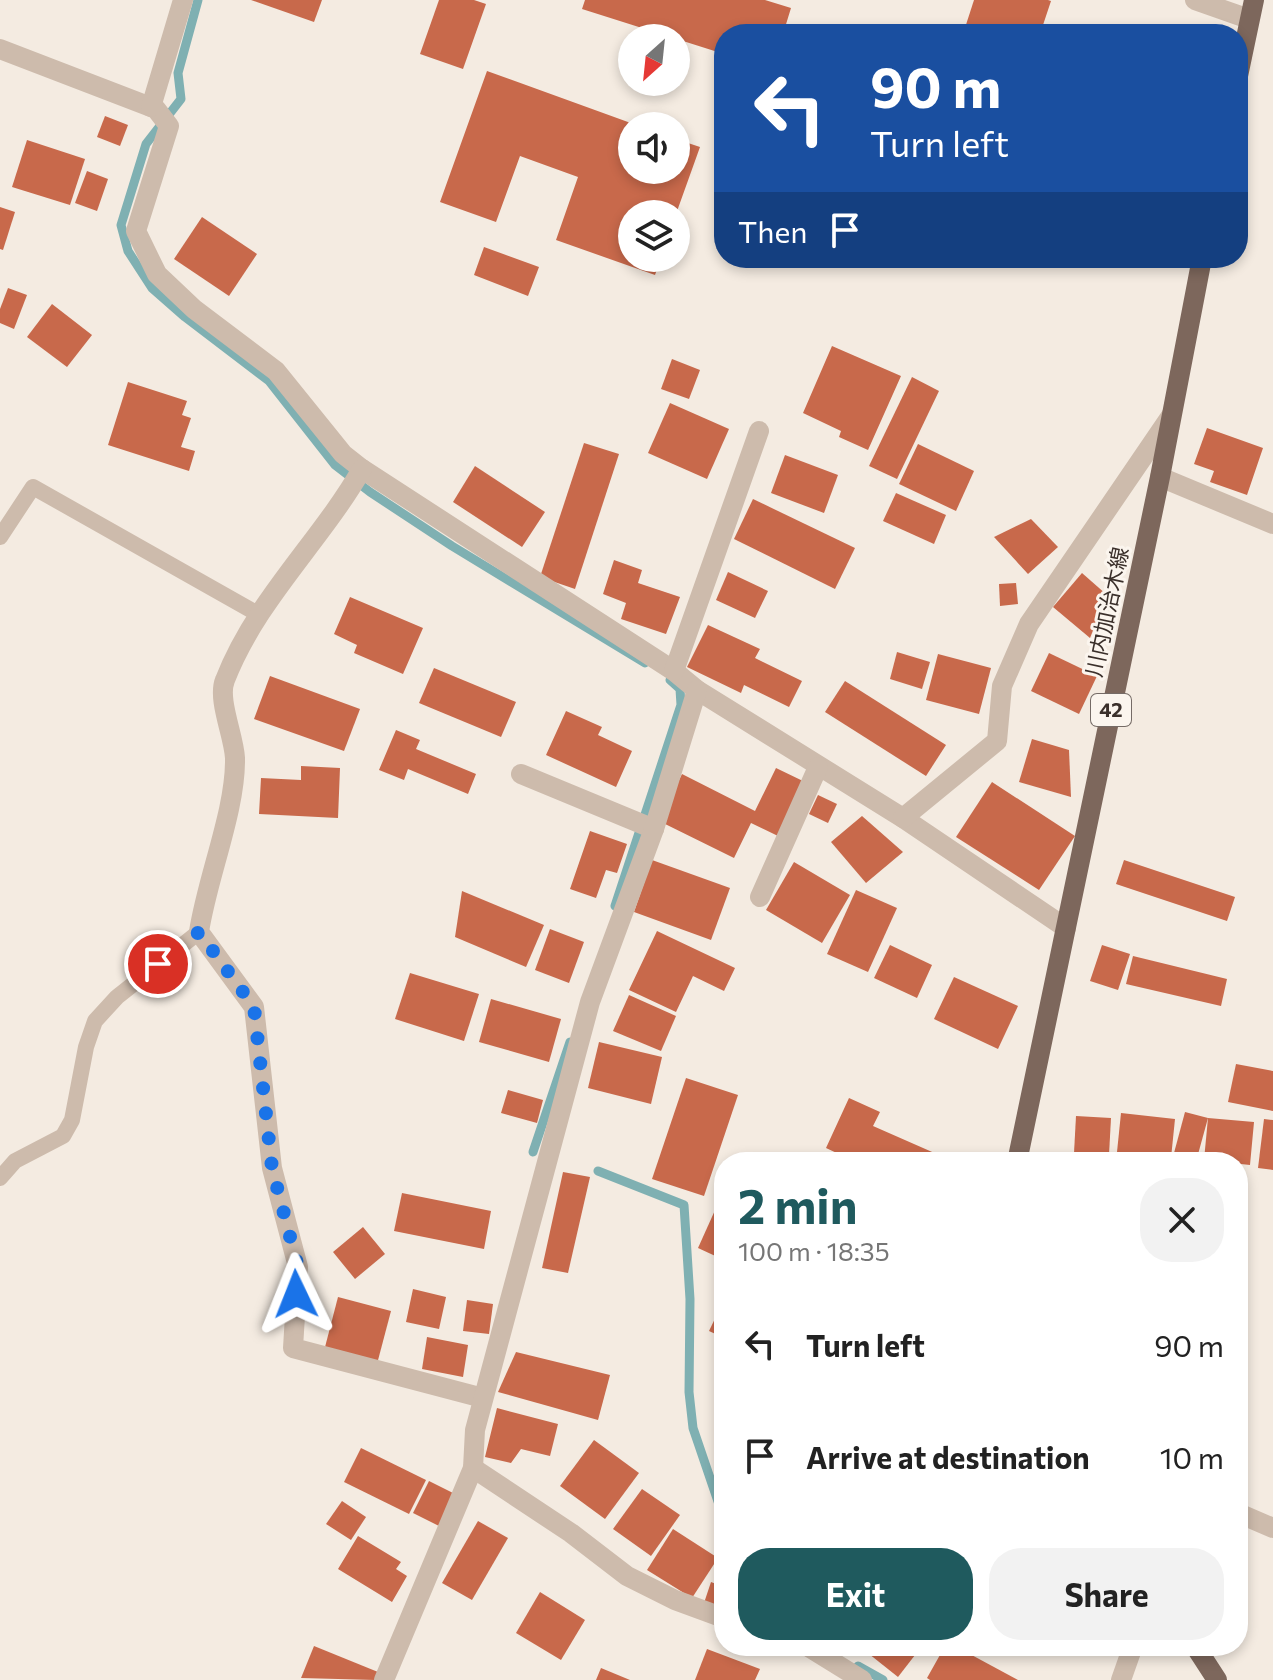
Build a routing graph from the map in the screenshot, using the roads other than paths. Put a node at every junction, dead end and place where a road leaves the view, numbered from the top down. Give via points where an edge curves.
1 (183, 0) edge
2 (1195, 0) edge
3 (1252, 9) edge
4 (0, 49) edge
5 (154, 108) junction
6 (1200, 268) edge
7 (1171, 416) junction
8 (759, 431) dead end
9 (1160, 477) junction
10 (355, 480) junction
11 (1273, 524) edge
12 (0, 537) edge
13 (258, 614) junction
14 (674, 671) junction
15 (697, 690) junction
16 (818, 767) junction
17 (521, 774) dead end
18 (903, 818) junction
19 (653, 828) junction
20 (760, 897) dead end
21 (1066, 928) junction
22 (199, 932) junction
23 (1019, 1152) edge
24 (0, 1178) edge
25 (483, 1398) junction
26 (473, 1468) junction
27 (1248, 1517) edge
28 (1273, 1528) edge
29 (714, 1614) edge
30 (823, 1656) edge
31 (1129, 1656) edge
32 (1201, 1656) edge
33 (384, 1680) edge
34 (862, 1680) edge
35 (1121, 1680) edge
36 (1217, 1680) edge

1 - 5 street
2 - 3 street
4 - 5 street
5 - 10 street via 169,126 136,231 157,274 276,371 343,454
6 - 7 main road, 川内加治木線 / 42
7 - 9 main road, 川内加治木線 / 42
7 - 18 street via 1029,624 1002,686 997,741
8 - 14 street
9 - 11 street
9 - 21 main road, 川内加治木線 / 42
10 - 13 street
10 - 14 street
12 - 13 lane via 33,487
13 - 22 street via 223,683 235,758
14 - 15 street
15 - 16 street
15 - 19 street
16 - 18 street
16 - 20 street
17 - 19 street
18 - 21 street
19 - 25 street via 590,1002
21 - 23 main road, 川内加治木線 / 42
22 - 24 lane via 95,1021 72,1120 63,1136 15,1161
22 - 25 street via 254,1007 272,1168 298,1267 293,1348
25 - 26 street
26 - 29 street via 627,1576
26 - 33 street
27 - 28 street
30 - 34 street
31 - 35 street
32 - 36 main road

